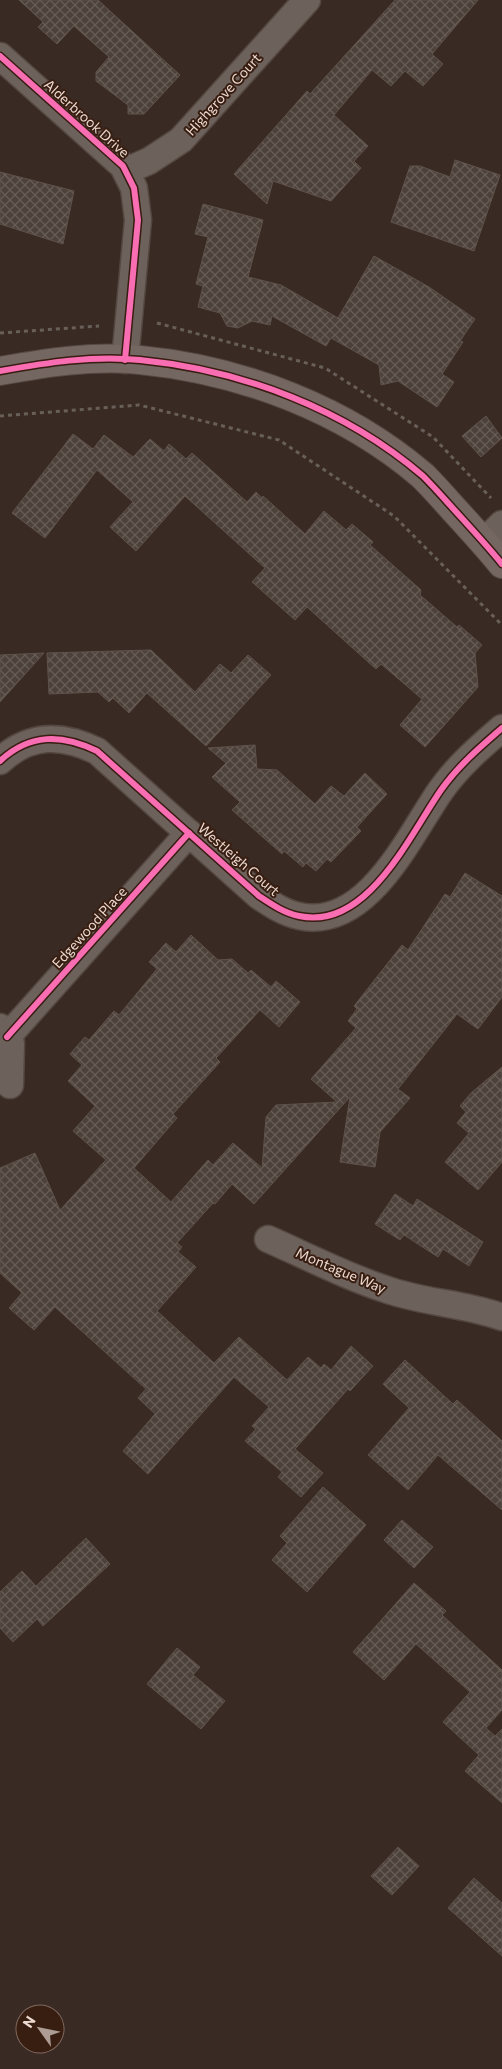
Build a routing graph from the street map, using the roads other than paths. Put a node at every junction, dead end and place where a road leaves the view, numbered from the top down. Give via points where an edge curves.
1 (307, 0) edge
2 (0, 56) edge
3 (126, 171) junction
4 (124, 360) junction
5 (0, 371) edge
6 (493, 533) edge
7 (502, 564) edge
8 (502, 728) edge
9 (0, 761) edge
10 (189, 833) junction
11 (4, 1032) edge
12 (10, 1085) dead end
13 (268, 1238) dead end
14 (502, 1317) edge

1 - 3 street, Highgrove Court via 181,140
2 - 3 street, Alderbrook Drive
3 - 4 street, Alderbrook Drive via 134,188 138,220
4 - 5 street via 82,360
4 - 6 street via 203,371 267,387 358,429
6 - 7 street
8 - 10 street, Westleigh Court via 461,766 442,789 370,892 346,910 324,918 300,916 278,908 259,896
9 - 10 street, Westleigh Court via 12,750 34,741 55,738 77,741 97,750
10 - 11 street, Edgewood Place
11 - 12 street, Edgewood Place via 11,1043
13 - 14 street, Montague Way via 392,1292 480,1309

